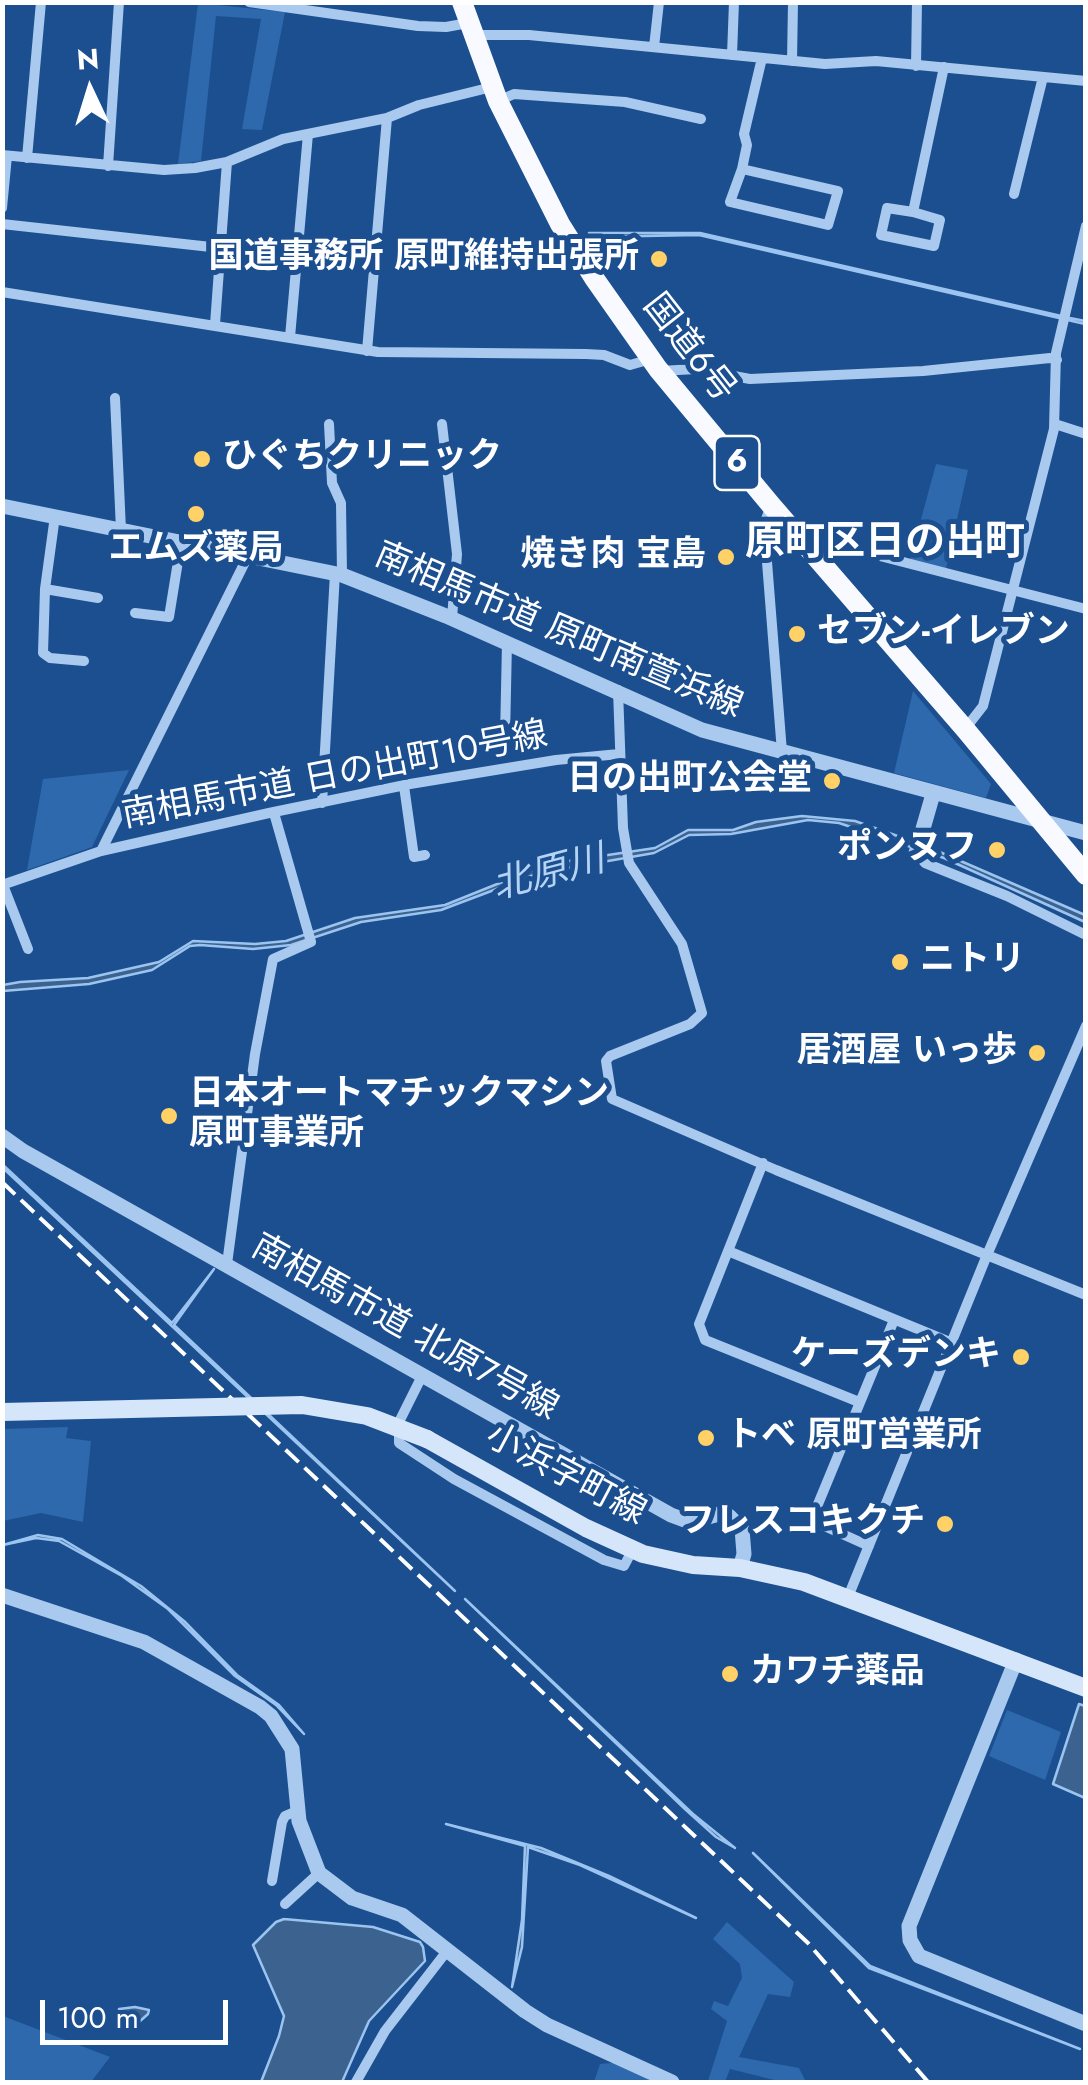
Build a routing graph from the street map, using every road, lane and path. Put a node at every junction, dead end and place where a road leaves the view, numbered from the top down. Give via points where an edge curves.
1 (42, 2) edge
2 (119, 2) edge
3 (249, 2) edge
4 (659, 2) edge
5 (734, 2) edge
6 (793, 2) edge
7 (917, 2) edge
8 (468, 20) edge
9 (654, 47) junction
10 (732, 55) junction
11 (762, 58) junction
12 (792, 61) junction
13 (916, 66) junction
14 (944, 68) junction
15 (1043, 77) junction
16 (1086, 81) edge
17 (495, 94) junction
18 (388, 118) junction
19 (702, 120) dead end
20 (308, 134) junction
21 (5, 156) edge
22 (27, 158) junction
23 (227, 162) junction
24 (108, 166) junction
25 (742, 169) junction
26 (1014, 194) dead end
27 (2, 208) edge
28 (913, 212) junction
29 (2, 224) edge
30 (1086, 226) edge
31 (220, 248) junction
32 (2, 292) edge
33 (214, 324) junction
34 (290, 338) junction
35 (367, 351) junction
36 (1056, 360) junction
37 (656, 365) junction
38 (114, 398) dead end
39 (329, 424) dead end
40 (442, 424) dead end
41 (1055, 424) junction
42 (1086, 434) edge
43 (771, 505) junction
44 (2, 506) edge
45 (56, 516) junction
46 (121, 530) junction
47 (181, 543) junction
48 (811, 551) junction
49 (248, 556) junction
50 (338, 574) junction
51 (45, 589) junction
52 (1014, 592) junction
53 (98, 598) dead end
54 (1086, 609) edge
55 (135, 613) dead end
56 (452, 618) junction
57 (507, 642) junction
58 (84, 661) dead end
59 (618, 690) junction
60 (965, 728) junction
61 (505, 738) dead end
62 (782, 752) junction
63 (619, 754) junction
64 (404, 786) junction
65 (933, 794) junction
66 (322, 803) junction
67 (274, 813) junction
68 (1040, 821) junction
69 (1086, 833) edge
70 (101, 851) junction
71 (916, 853) joint
72 (425, 856) dead end
73 (1086, 875) edge
74 (3, 885) edge
75 (1084, 930) edge
76 (28, 949) dead end
77 (1086, 1026) edge
78 (2, 1136) edge
79 (764, 1163) junction
80 (728, 1251) junction
81 (987, 1255) junction
82 (227, 1264) junction
83 (1086, 1294) edge
84 (894, 1320) junction
85 (952, 1343) junction
86 (423, 1374) junction
87 (859, 1402) junction
88 (2, 1412) edge
89 (869, 1546) junction
90 (633, 1550) junction
91 (740, 1568) junction
92 (2, 1595) edge
93 (848, 1597) junction
94 (1016, 1660) junction
95 (1086, 1688) edge
96 (299, 1810) junction
97 (318, 1874) junction
98 (272, 1881) dead end
99 (285, 1904) dead end
100 (447, 1951) junction
101 (1086, 2024) edge
102 (356, 2082) edge
103 (672, 2082) edge

1 - 22 street
2 - 24 street
3 - 8 street via 418,26
4 - 9 street
5 - 10 street
6 - 12 street
7 - 13 street
8 - 9 street via 529,34
8 - 17 highway, 国道6号 / 6
9 - 10 street
10 - 11 street
11 - 12 street
11 - 25 street
12 - 13 street
13 - 14 street
14 - 15 street
14 - 28 street
15 - 16 street
15 - 26 street
17 - 18 street via 418,105
17 - 19 street via 626,102
17 - 37 highway, 国道6号 / 6 via 560,224
18 - 20 street
18 - 35 street
20 - 23 street
20 - 34 street
21 - 22 street
21 - 27 street
22 - 24 street
23 - 24 street via 164,170
23 - 31 street
25 - 25 street via 730,202 828,226 838,191
28 - 28 street via 888,208 881,234 934,246 940,220
29 - 31 street
30 - 36 street
31 - 33 street
32 - 33 street
33 - 34 street
34 - 35 street
35 - 37 street via 586,354
36 - 37 street via 750,379
36 - 41 street
37 - 43 highway, 国道6号 / 6
38 - 46 street
39 - 50 street via 332,483 341,503
40 - 56 street via 457,554
41 - 42 street
41 - 52 street
43 - 48 highway, 国道6号 / 6
43 - 62 street via 764,524
44 - 45 street, 南相馬市道 原町南萱浜線
45 - 46 street, 南相馬市道 原町南萱浜線
45 - 51 street
46 - 47 street, 南相馬市道 原町南萱浜線
47 - 49 street, 南相馬市道 原町南萱浜線
47 - 55 street via 169,618
48 - 52 street via 828,543
48 - 60 highway, 国道6号 / 6
49 - 50 street, 南相馬市道 原町南萱浜線
49 - 70 street
50 - 56 street, 南相馬市道 原町南萱浜線
50 - 66 street
51 - 53 street
51 - 58 street via 43,653
52 - 54 street
52 - 60 street via 983,706
56 - 57 street, 南相馬市道 原町南萱浜線
57 - 59 street, 南相馬市道 原町南萱浜線
57 - 61 street
59 - 62 street, 南相馬市道 原町南萱浜線 via 702,730
59 - 63 street
60 - 68 highway, 国道6号 / 6
62 - 65 street, 南相馬市道 原町南萱浜線
63 - 64 street, 南相馬市道 日の出町10号線
63 - 79 street via 629,863 682,944 702,1013 610,1056 612,1099
64 - 66 street, 南相馬市道 日の出町10号線
64 - 72 street via 414,858
65 - 68 street, 南相馬市道 原町南萱浜線
65 - 71 street
66 - 67 street, 南相馬市道 日の出町10号線
67 - 70 street, 南相馬市道 日の出町10号線
67 - 82 street via 309,937 274,959
68 - 69 street, 南相馬市道 原町南萱浜線
68 - 73 highway, 国道6号 / 6
70 - 74 street, 南相馬市道 日の出町10号線
71 - 75 street via 925,863
74 - 76 street
77 - 81 street
78 - 82 street, 南相馬市道 北原7号線
79 - 80 street
79 - 81 street
80 - 84 street
80 - 87 street via 699,1324 705,1340
81 - 83 street
81 - 85 street
82 - 86 street, 南相馬市道 北原7号線
84 - 85 street
84 - 87 street
85 - 89 street
86 - 90 street via 399,1422 399,1442 604,1560 624,1566
86 - 91 street, 南相馬市道 北原7号線 via 682,1520 729,1516 742,1530
87 - 89 street via 816,1519
88 - 90 main road, 小浜字町線, bridge via 302,1405 367,1416 428,1439
89 - 93 street
90 - 91 main road, 小浜字町線
91 - 93 main road, 小浜字町線
92 - 96 street via 144,1642 260,1707 292,1749
93 - 94 main road, 小浜字町線
94 - 95 main road, 小浜字町線
94 - 101 street via 909,1926 910,1940 918,1956
96 - 97 street
96 - 98 street via 282,1822
97 - 99 street
97 - 100 street via 352,1898 402,1915
100 - 102 street via 385,2031
100 - 103 street via 547,2025

